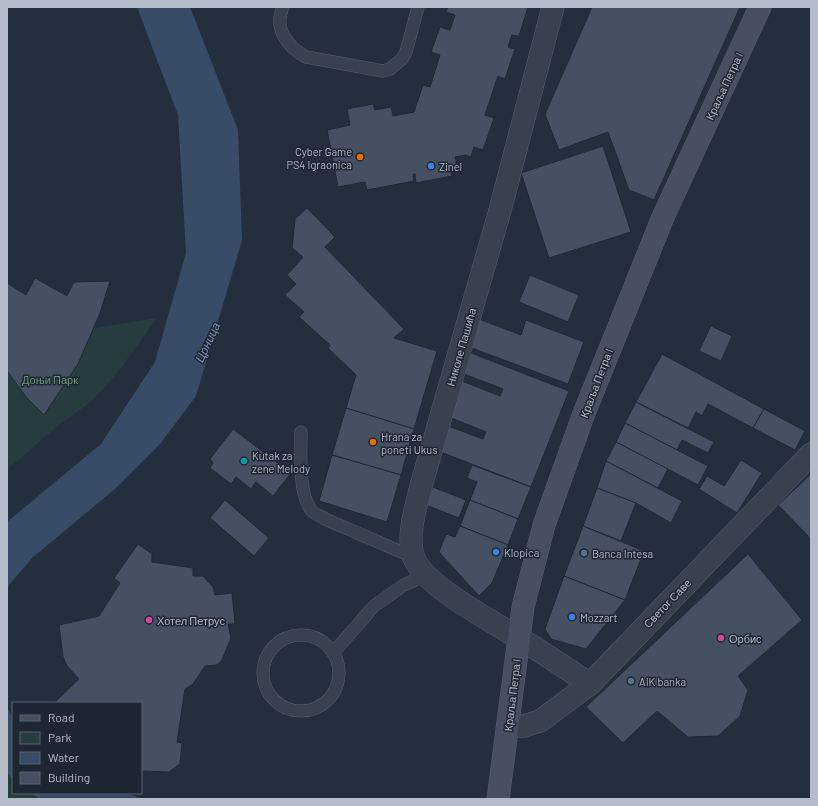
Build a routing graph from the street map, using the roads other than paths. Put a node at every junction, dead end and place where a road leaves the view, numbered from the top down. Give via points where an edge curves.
1 (283, 7) edge
2 (417, 7) edge
3 (553, 7) edge
4 (760, 7) edge
5 (301, 432) dead end
6 (811, 454) edge
7 (414, 557) junction
8 (426, 575) junction
9 (519, 638) junction
10 (333, 653) junction
11 (590, 684) junction
12 (508, 726) junction
13 (499, 790) edge

1 - 2 lane via 280,28 296,51 306,57 383,71 396,64 406,52
3 - 7 street, Николе Пашића via 499,214 421,486 412,528
4 - 9 main road, Краља Петра I via 663,216 583,416 544,526 524,603
5 - 7 lane via 303,486 312,511
6 - 11 street, Светог Саве
7 - 8 street, Николе Пашића
8 - 9 street, Николе Пашића via 474,612
8 - 10 lane via 404,585 374,606
9 - 11 street, Николе Пашића
9 - 12 main road, Краља Петра I
10 - 10 lane via 338,665 338,678 334,691 326,701 315,708 302,711 289,709 269,694 263,668 267,655 275,645 286,638 299,635 312,637 324,643
11 - 12 street, Светог Саве via 540,721 524,726
12 - 13 main road, Краља Петра I

